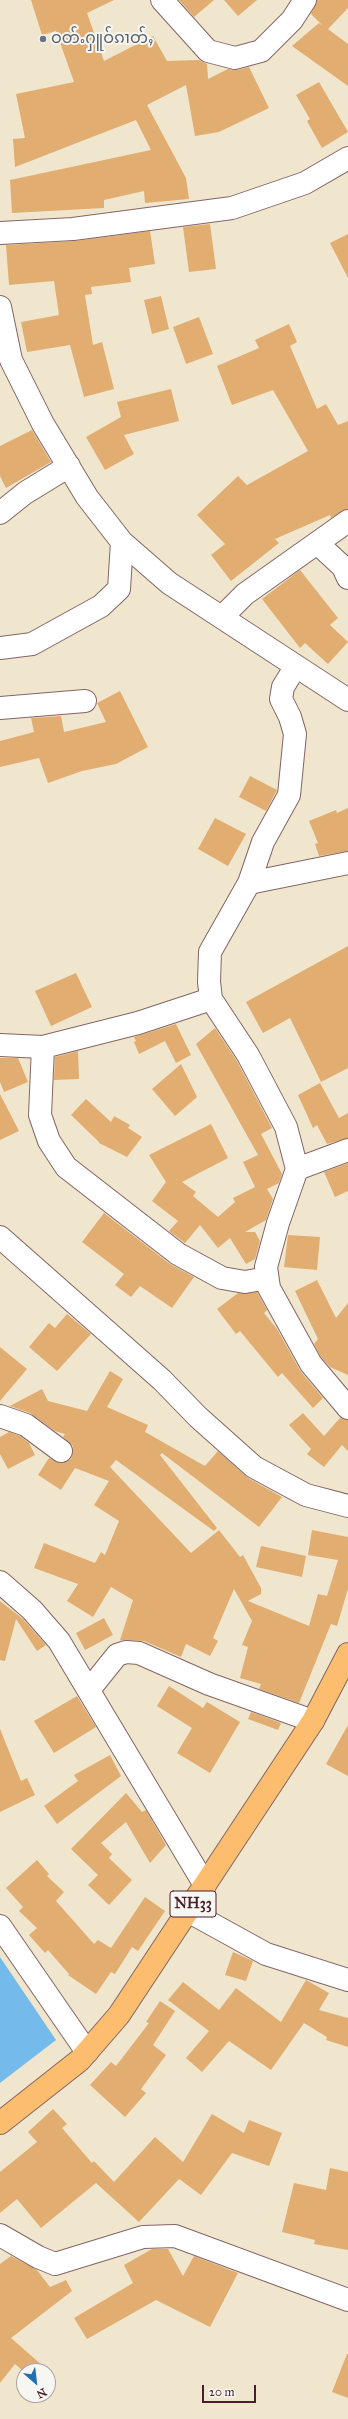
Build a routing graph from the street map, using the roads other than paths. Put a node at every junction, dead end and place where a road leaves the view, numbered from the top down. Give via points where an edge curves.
1 (162, 0) edge
2 (305, 0) edge
3 (348, 158) edge
4 (0, 233) edge
5 (0, 307) edge
6 (69, 466) junction
7 (0, 513) edge
8 (348, 521) edge
9 (122, 542) junction
10 (317, 543) junction
11 (348, 578) edge
12 (222, 617) junction
13 (0, 648) edge
14 (296, 666) junction
15 (348, 700) edge
16 (85, 701) dead end
17 (0, 708) edge
18 (348, 862) edge
19 (249, 883) junction
20 (211, 999) junction
21 (0, 1045) edge
22 (43, 1047) junction
23 (348, 1150) edge
24 (297, 1169) junction
25 (0, 1237) edge
26 (268, 1278) junction
27 (348, 1408) edge
28 (0, 1416) edge
29 (61, 1451) dead end
30 (348, 1506) edge
31 (0, 1582) edge
32 (348, 1654) edge
33 (89, 1690) junction
34 (313, 1721) junction
35 (205, 1885) junction
36 (188, 1911) junction
37 (0, 1926) edge
38 (348, 1980) edge
39 (87, 2052) junction
40 (0, 2123) edge
41 (0, 2235) edge
42 (348, 2300) edge

1 - 2 street via 208,51 235,58 260,51 292,20
3 - 4 street via 305,183 232,208 73,229
5 - 6 street via 11,360 43,424
6 - 7 street
6 - 9 street via 87,497
8 - 10 street
9 - 12 street via 169,583
9 - 13 street via 119,589 101,606 32,644
10 - 11 street via 342,567
10 - 12 street via 245,594
12 - 14 street
14 - 15 street
14 - 19 street via 283,687 281,699 290,717 294,734 289,795 263,842
16 - 17 street
18 - 19 street
19 - 20 street via 210,952
20 - 22 street via 138,1023
20 - 24 street via 248,1055 286,1127
21 - 22 street
22 - 26 street via 40,1115 49,1141 66,1166 178,1254 222,1278 245,1282
23 - 24 street
24 - 26 street via 266,1267
25 - 30 street via 162,1380 198,1417 254,1467 306,1495
26 - 27 street via 269,1288 311,1364
28 - 29 street via 26,1424
31 - 33 street via 32,1610 59,1641
32 - 34 highway, NH33
33 - 34 street via 116,1655 126,1652 139,1653 209,1684
33 - 35 street via 138,1777
34 - 35 highway, NH33
35 - 36 highway, NH33
36 - 38 street via 266,1954
36 - 39 highway, NH33 via 119,2014
37 - 39 street
39 - 40 highway, NH33
41 - 42 street via 55,2264 143,2237 175,2236

